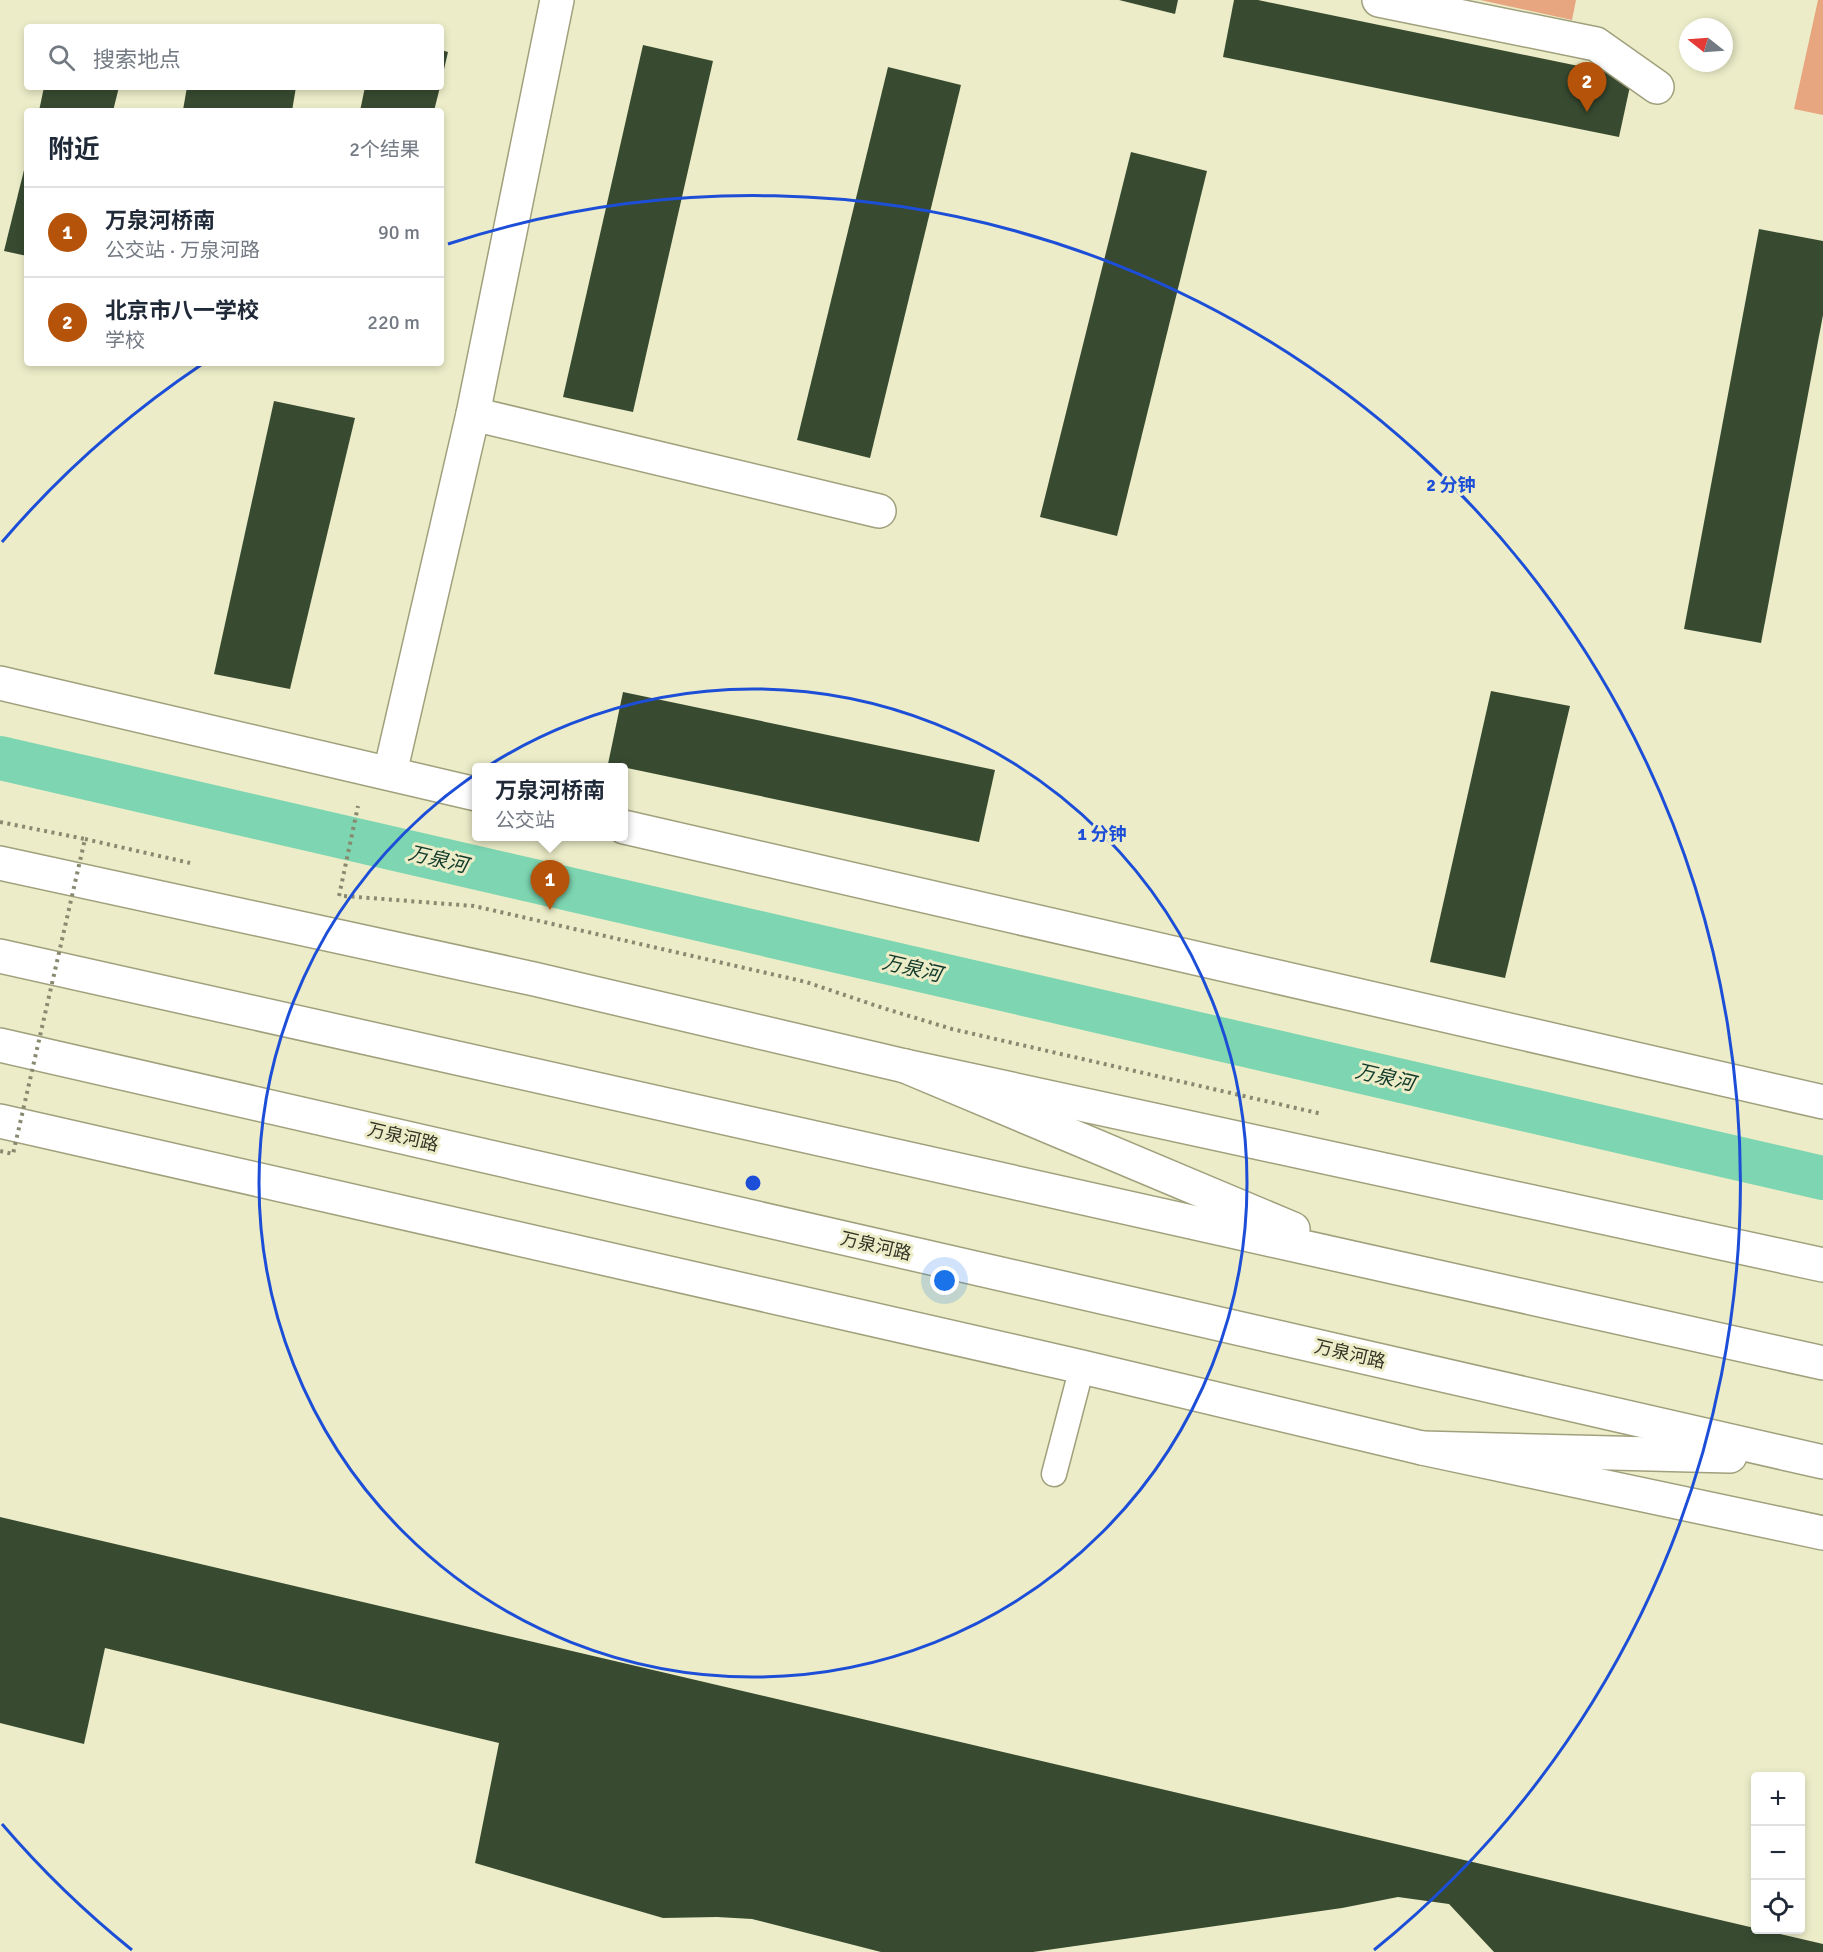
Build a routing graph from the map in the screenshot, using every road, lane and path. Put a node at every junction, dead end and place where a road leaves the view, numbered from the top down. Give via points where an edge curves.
1 (557, 0) edge
2 (1378, 0) edge
3 (1657, 87) dead end
4 (473, 414) junction
5 (879, 511) dead end
6 (0, 683) edge
7 (378, 770) junction
8 (472, 793) edge
9 (0, 822) edge
10 (628, 828) edge
11 (85, 839) junction
12 (0, 863) edge
13 (197, 867) dead end
14 (329, 896) dead end
15 (339, 896) junction
16 (0, 956) edge
17 (0, 1045) edge
18 (905, 1066) junction
19 (1823, 1102) edge
20 (1324, 1115) dead end
21 (0, 1120) edge
22 (0, 1151) edge
23 (1372, 1262) junction
24 (1823, 1265) edge
25 (1823, 1363) edge
26 (1082, 1367) junction
27 (1422, 1448) junction
28 (1813, 1460) edge
29 (1054, 1474) dead end
30 (1823, 1533) edge

1 - 4 main road
2 - 3 main road via 1596,44
4 - 5 main road
4 - 7 main road
6 - 7 main road
7 - 8 main road
7 - 15 path
9 - 11 path, bridge
10 - 19 main road
11 - 13 path via 187,861
11 - 22 path, bridge via 13,1154
12 - 18 main road via 534,979
14 - 15 path
15 - 20 path via 474,906 806,982 952,1029
16 - 23 main road
17 - 28 main road, 万泉河路
18 - 23 main road
18 - 24 main road
21 - 26 main road
23 - 25 main road
26 - 27 main road
26 - 29 lane
27 - 28 main road
27 - 30 main road

